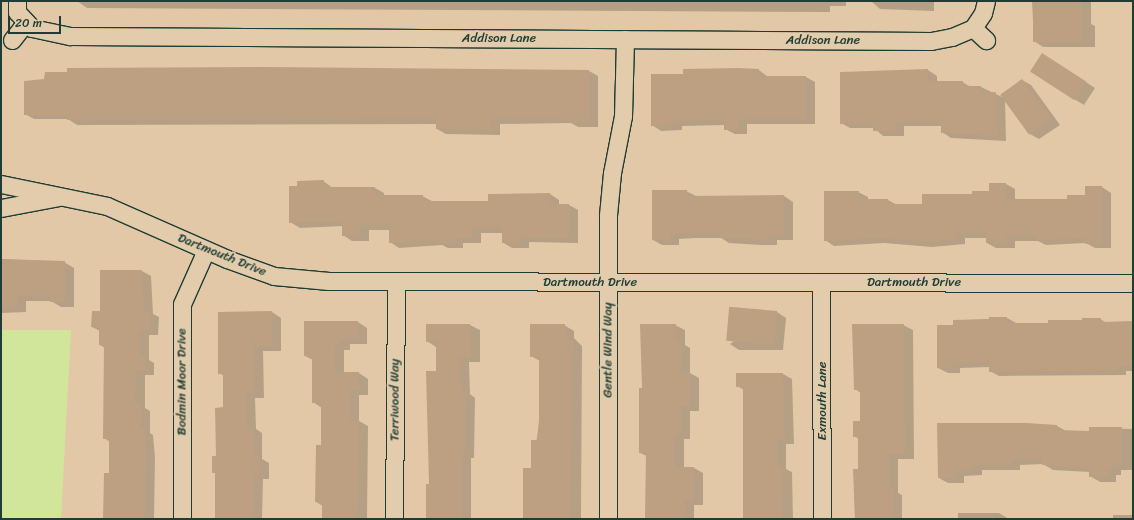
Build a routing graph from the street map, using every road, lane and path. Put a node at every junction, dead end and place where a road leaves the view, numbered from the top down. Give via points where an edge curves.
1 (17, 1) edge
2 (986, 1) edge
3 (26, 22) junction
4 (974, 28) junction
5 (626, 39) junction
6 (12, 40) dead end
7 (986, 40) dead end
8 (1, 184) edge
9 (62, 196) junction
10 (1, 208) edge
11 (206, 250) junction
12 (396, 281) junction
13 (608, 282) junction
14 (821, 282) junction
15 (1133, 283) edge
16 (182, 519) edge
17 (394, 519) edge
18 (608, 519) edge
19 (822, 519) edge

1 - 3 street via 17,12
2 - 4 street via 983,13
3 - 5 street, Addison Lane via 32,28 70,36
3 - 6 street
4 - 5 street, Addison Lane via 952,37 931,41
4 - 7 street
5 - 13 street, Gentle Wind Way via 623,116 612,173 608,215
8 - 9 street, Dartmouth Drive
9 - 10 street, Dartmouth Drive
9 - 11 street, Dartmouth Drive via 108,206
11 - 12 street, Dartmouth Drive via 274,276 329,281
11 - 16 street, Bodmin Moor Drive via 182,304
12 - 13 street, Dartmouth Drive
12 - 17 street, Terriwood Way
13 - 14 street, Dartmouth Drive
13 - 18 street, Gentle Wind Way
14 - 15 street, Dartmouth Drive
14 - 19 street, Exmouth Lane

